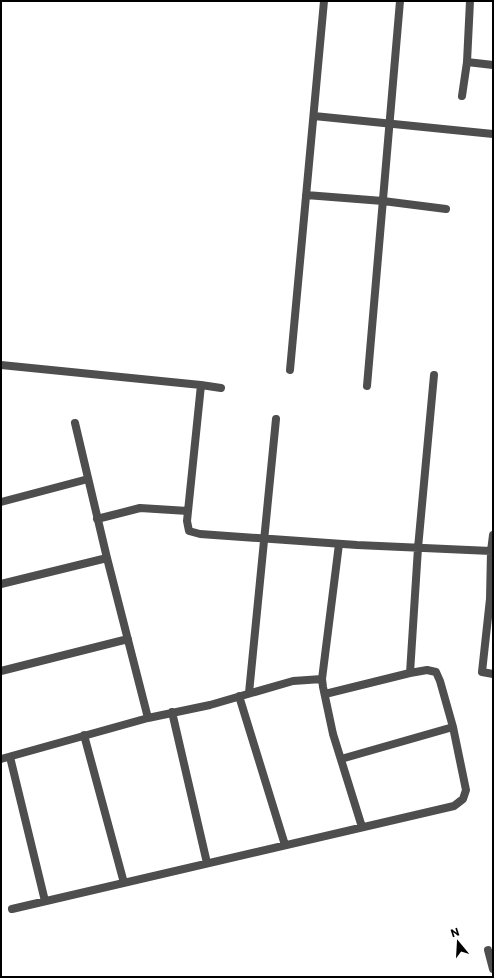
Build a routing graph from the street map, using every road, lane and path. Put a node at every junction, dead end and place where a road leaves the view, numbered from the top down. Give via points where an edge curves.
1 (324, 1) edge
2 (400, 1) edge
3 (470, 1) edge
4 (467, 62) junction
5 (493, 65) edge
6 (462, 96) dead end
7 (314, 116) junction
8 (389, 124) junction
9 (493, 134) edge
10 (306, 195) junction
11 (383, 201) junction
12 (446, 208) dead end
13 (1, 366) edge
14 (290, 370) dead end
15 (434, 376) dead end
16 (201, 385) junction
17 (367, 386) dead end
18 (221, 388) dead end
19 (276, 419) dead end
20 (75, 423) dead end
21 (88, 479) junction
22 (1, 502) edge
23 (188, 511) junction
24 (97, 519) junction
25 (493, 534) edge
26 (265, 538) junction
27 (339, 544) junction
28 (418, 548) junction
29 (491, 551) junction
30 (106, 558) junction
31 (1, 584) edge
32 (492, 599) edge
33 (128, 639) junction
34 (1, 671) edge
35 (410, 673) junction
36 (493, 674) edge
37 (322, 679) junction
38 (249, 693) junction
39 (325, 694) junction
40 (239, 696) junction
41 (172, 712) junction
42 (148, 718) junction
43 (452, 727) junction
44 (84, 736) junction
45 (10, 757) junction
46 (1, 759) edge
47 (342, 759) junction
48 (362, 827) junction
49 (284, 845) junction
50 (207, 863) junction
51 (124, 883) junction
52 (45, 901) junction
53 (12, 909) dead end
54 (488, 950) dead end
55 (493, 970) edge

1 - 7 street
2 - 8 street
3 - 4 street
4 - 5 street
4 - 6 street
7 - 8 street
7 - 10 street
8 - 9 street
8 - 11 street
10 - 11 street
10 - 14 street
11 - 12 street
11 - 17 street
13 - 16 street
15 - 28 street
16 - 18 street
16 - 23 street
19 - 26 street
20 - 21 street
21 - 22 street
21 - 24 street
23 - 24 street via 140,508
23 - 26 street via 189,531
24 - 30 street
25 - 29 street
26 - 27 street
26 - 38 street
27 - 28 street
27 - 37 street
28 - 29 street
28 - 35 street
29 - 32 street
30 - 31 street
30 - 33 street
32 - 36 street via 482,672
33 - 34 street
33 - 42 street
35 - 39 street
35 - 43 street via 427,670 436,672
37 - 38 street via 293,681
37 - 39 street
38 - 40 street
39 - 47 street via 333,734
40 - 41 street via 210,705
40 - 49 street
41 - 42 street
41 - 50 street
42 - 44 street
43 - 47 street
43 - 48 street via 466,790 463,799 454,806
44 - 45 street
44 - 51 street
45 - 46 street
45 - 52 street
47 - 48 street
48 - 49 street
49 - 50 street
50 - 51 street
51 - 52 street
52 - 53 street
54 - 55 street

